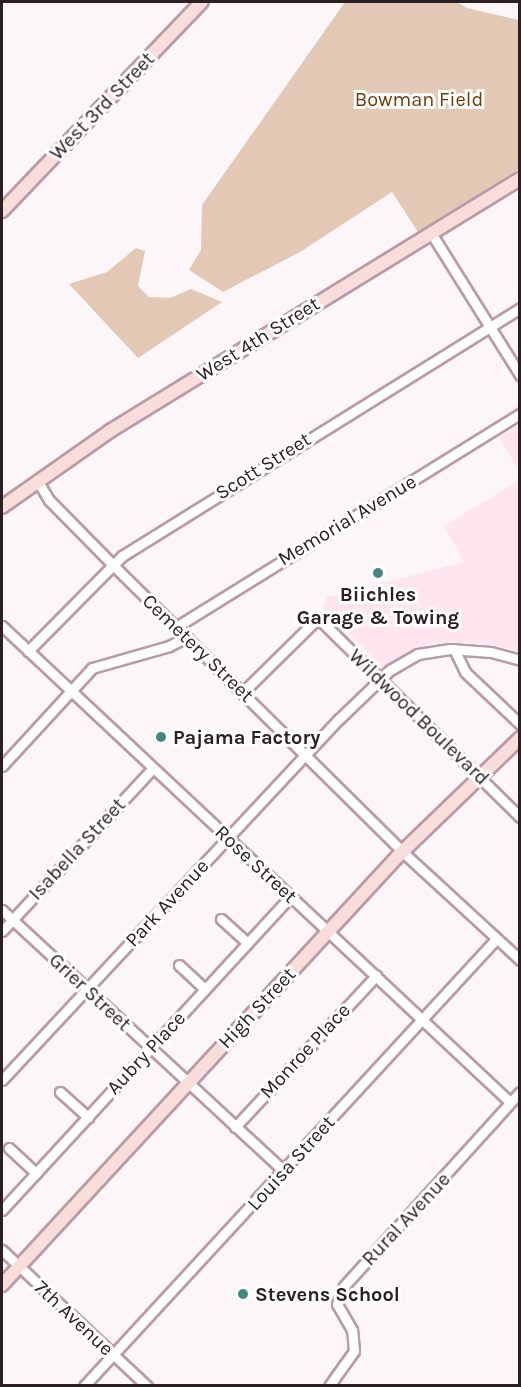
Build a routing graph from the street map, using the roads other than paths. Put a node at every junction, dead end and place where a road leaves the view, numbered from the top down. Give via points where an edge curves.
1 (202, 2) edge
2 (519, 179) edge
3 (2, 211) edge
4 (431, 233) junction
5 (519, 308) edge
6 (489, 326) junction
7 (519, 375) edge
8 (519, 414) edge
9 (37, 480) junction
10 (2, 507) edge
11 (113, 565) junction
12 (2, 626) edge
13 (176, 627) junction
14 (187, 637) junction
15 (454, 649) junction
16 (28, 651) junction
17 (519, 660) edge
18 (380, 679) junction
19 (71, 691) junction
20 (243, 692) junction
21 (519, 724) edge
22 (519, 738) edge
23 (306, 754) junction
24 (2, 766) edge
25 (153, 768) junction
26 (480, 775) junction
27 (519, 817) edge
28 (228, 838) junction
29 (403, 851) junction
30 (291, 896) junction
31 (2, 910) edge
32 (221, 919) dead end
33 (12, 920) junction
34 (2, 931) edge
35 (328, 931) junction
36 (496, 939) junction
37 (248, 943) junction
38 (519, 960) edge
39 (179, 965) dead end
40 (375, 976) junction
41 (87, 989) junction
42 (206, 989) junction
43 (423, 1020) junction
44 (150, 1049) junction
45 (2, 1080) edge
46 (187, 1083) junction
47 (519, 1092) edge
48 (62, 1093) dead end
49 (510, 1102) junction
50 (88, 1116) junction
51 (235, 1127) junction
52 (9, 1148) dead end
53 (284, 1171) junction
54 (36, 1173) junction
55 (2, 1210) edge
56 (2, 1250) edge
57 (19, 1266) junction
58 (2, 1285) edge
59 (114, 1353) junction
60 (84, 1386) edge
61 (147, 1386) edge
62 (329, 1386) edge

1 - 3 main road, West 3rd Street
2 - 4 main road, West 4th Street
4 - 6 street
4 - 9 main road, West 4th Street
5 - 6 street, Scott Street
6 - 7 street
6 - 11 street, Scott Street
8 - 13 street, Memorial Avenue
9 - 10 main road, West 4th Street
9 - 11 street, Cemetery Street via 49,500
11 - 13 street, Cemetery Street
11 - 16 street, Scott Street
12 - 16 street, Rose Street
13 - 14 street, Cemetery Street
14 - 19 street via 92,668
14 - 20 street, Cemetery Street
15 - 17 street, Park Avenue via 491,652
15 - 18 street, Park Avenue via 418,654
15 - 21 street via 465,672
16 - 19 street, Rose Street
18 - 20 street, Wildwood Boulevard via 318,618
18 - 23 street, Park Avenue
18 - 26 street, Wildwood Boulevard
19 - 24 street
19 - 25 street, Rose Street
20 - 23 street, Cemetery Street
22 - 26 main road, High Street
23 - 28 street, Park Avenue
23 - 29 street, Cemetery Street
25 - 28 street, Rose Street
25 - 33 street, Isabella Street
26 - 27 street, Wildwood Boulevard
26 - 29 main road, High Street
28 - 30 street, Rose Street
28 - 41 street, Park Avenue
29 - 35 main road, High Street
29 - 36 street, Cemetery Street
30 - 35 street, Rose Street
30 - 37 street, Aubry Place
31 - 33 street, Grier Street
32 - 37 street
33 - 34 street, Isabella Street
33 - 41 street, Grier Street
35 - 40 street, Rose Street
35 - 46 main road, High Street
36 - 38 street, Cemetery Street
36 - 43 street, Louisa Street
37 - 42 street, Aubry Place
39 - 42 street
40 - 43 street, Rose Street
40 - 51 street, Monroe Place
41 - 44 street, Grier Street
41 - 45 street, Park Avenue
42 - 44 street, Aubry Place
43 - 49 street, Rose Street
43 - 53 street, Louisa Street
44 - 46 street, Grier Street
44 - 50 street, Aubry Place
46 - 51 street, Grier Street
46 - 57 main road, High Street
47 - 49 street, Rural Avenue
48 - 50 street
49 - 62 street, Rural Avenue via 338,1295 338,1309 352,1330 354,1344 349,1362
50 - 54 street, Aubry Place
51 - 53 street, Grier Street
52 - 54 street
53 - 59 street, Louisa Street
54 - 55 street, Aubry Place
56 - 57 street, 7th Avenue
57 - 58 main road, High Street
57 - 59 street, 7th Avenue
59 - 60 street, Louisa Street
59 - 61 street, 7th Avenue

